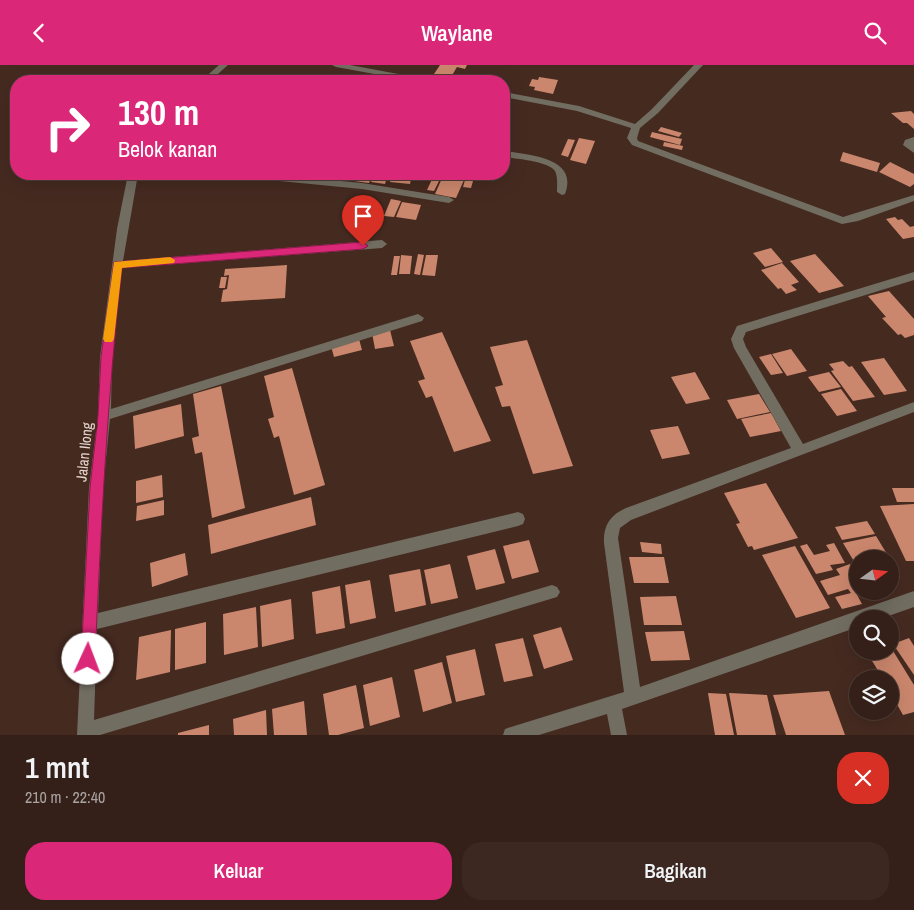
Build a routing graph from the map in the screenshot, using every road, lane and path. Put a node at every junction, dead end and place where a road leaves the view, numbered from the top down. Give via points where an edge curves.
1 (224, 65) edge
2 (336, 65) edge
3 (699, 65) edge
4 (212, 75) edge
5 (392, 75) edge
6 (510, 96) edge
7 (636, 127) junction
8 (914, 140) edge
9 (914, 150) edge
10 (510, 155) edge
11 (132, 180) edge
12 (300, 180) edge
13 (562, 192) dead end
14 (449, 200) dead end
15 (912, 201) edge
16 (382, 244) dead end
17 (117, 265) junction
18 (914, 276) edge
19 (418, 317) dead end
20 (914, 407) edge
21 (104, 416) junction
22 (800, 451) junction
23 (518, 519) dead end
24 (552, 592) dead end
25 (914, 599) edge
26 (883, 610) edge
27 (849, 622) edge
28 (90, 623) junction
29 (633, 698) junction
30 (613, 704) junction
31 (85, 733) edge
32 (511, 735) edge
33 (619, 735) edge

1 - 4 street
2 - 5 street
3 - 7 street
6 - 7 street via 579,109
7 - 15 street via 632,138 635,143 842,221
8 - 9 street via 908,142
10 - 13 street via 555,166
11 - 17 street, Jalan Ilong
12 - 14 street
16 - 17 street
17 - 21 street, Jalan Ilong via 106,357
18 - 22 street via 741,329 737,339 740,348
19 - 21 street
20 - 22 street
21 - 28 street, Jalan Ilong via 96,488
22 - 29 street via 626,515 614,524 610,530 611,543
23 - 28 street
24 - 31 street
25 - 26 street
27 - 29 street
28 - 31 street, Jalan Ilong
29 - 30 street
30 - 32 street
30 - 33 street

